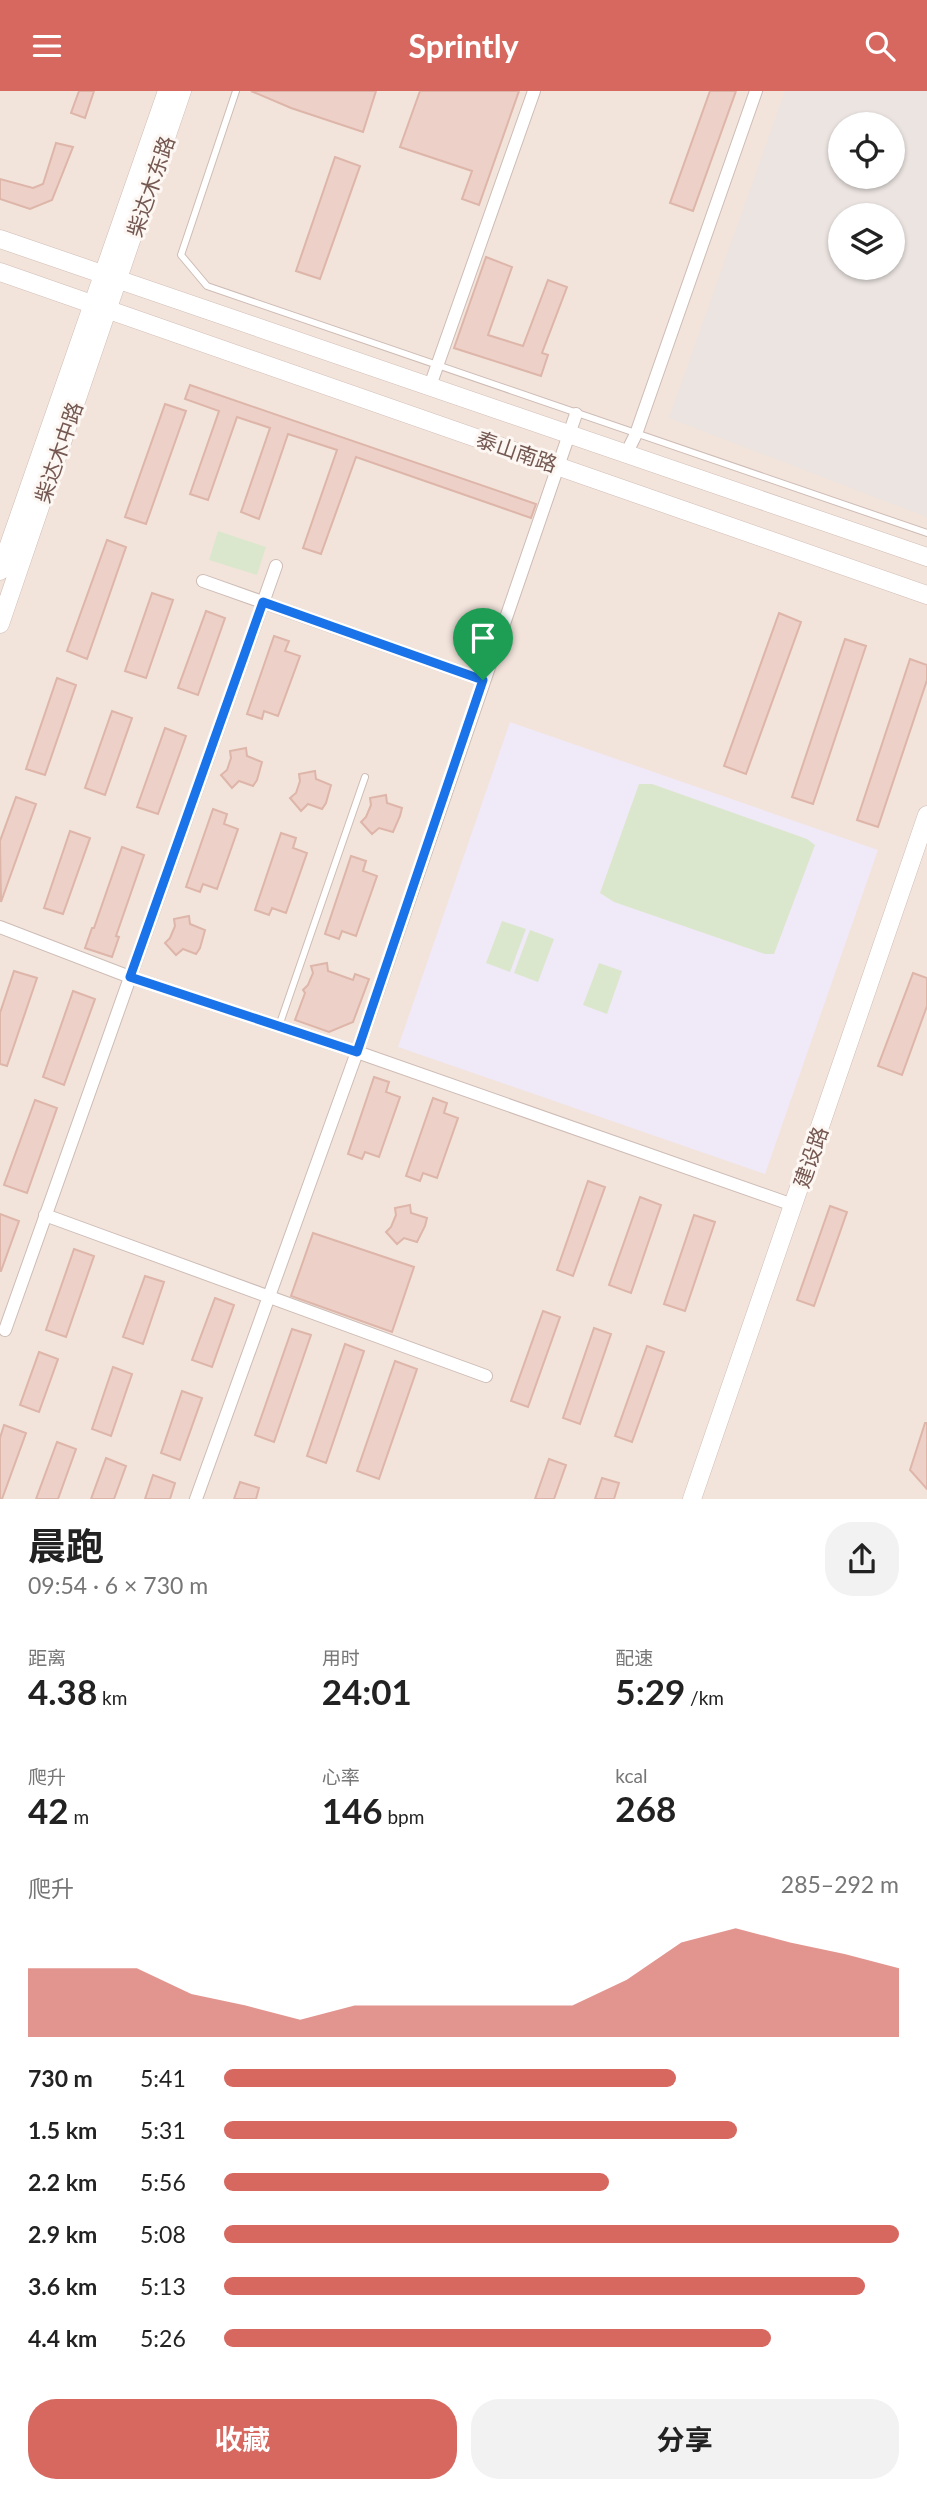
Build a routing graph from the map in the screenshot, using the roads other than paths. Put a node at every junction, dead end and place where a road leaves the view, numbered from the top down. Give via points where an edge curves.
1 (167, 91) edge
2 (182, 91) edge
3 (236, 91) edge
4 (534, 91) edge
5 (756, 91) edge
6 (0, 239) edge
7 (0, 272) edge
8 (110, 278) junction
9 (100, 305) junction
10 (437, 366) junction
11 (430, 386) junction
12 (576, 414) junction
13 (569, 434) junction
14 (636, 434) junction
15 (626, 454) junction
16 (558, 465) junction
17 (927, 533) edge
18 (927, 557) edge
19 (276, 566) dead end
20 (0, 571) edge
21 (203, 581) dead end
22 (927, 595) edge
23 (263, 602) junction
24 (0, 624) edge
25 (483, 680) junction
26 (365, 777) dead end
27 (927, 815) edge
28 (0, 927) edge
29 (130, 977) junction
30 (279, 1026) junction
31 (357, 1052) junction
32 (793, 1205) junction
33 (45, 1215) junction
34 (267, 1296) junction
35 (5, 1329) dead end
36 (485, 1376) dead end
37 (196, 1499) edge
38 (692, 1499) edge

1 - 8 street, 柴达木东路
2 - 8 street, 柴达木东路
3 - 10 lane via 181,255 207,286
4 - 10 street
5 - 14 street
6 - 8 street, 泰山南路
7 - 9 street, 泰山南路
8 - 9 street, 柴达木中路
8 - 11 street, 泰山南路
9 - 16 street, 泰山南路
9 - 20 street, 柴达木中路
9 - 24 street, 柴达木中路
10 - 11 street
10 - 12 lane
11 - 13 street, 泰山南路
12 - 13 street
12 - 14 lane
13 - 15 street, 泰山南路
13 - 16 street
14 - 15 street
14 - 17 lane
15 - 18 street, 泰山南路
16 - 22 street, 泰山南路
16 - 25 street
19 - 23 street
21 - 23 street
23 - 25 street
23 - 29 street
25 - 31 street
26 - 30 lane
27 - 32 street, 建设路
28 - 29 street
29 - 30 street
29 - 33 street
30 - 31 street
31 - 32 street
31 - 34 street
32 - 38 street, 建设路
33 - 34 street
33 - 35 street
34 - 36 street
34 - 37 street

